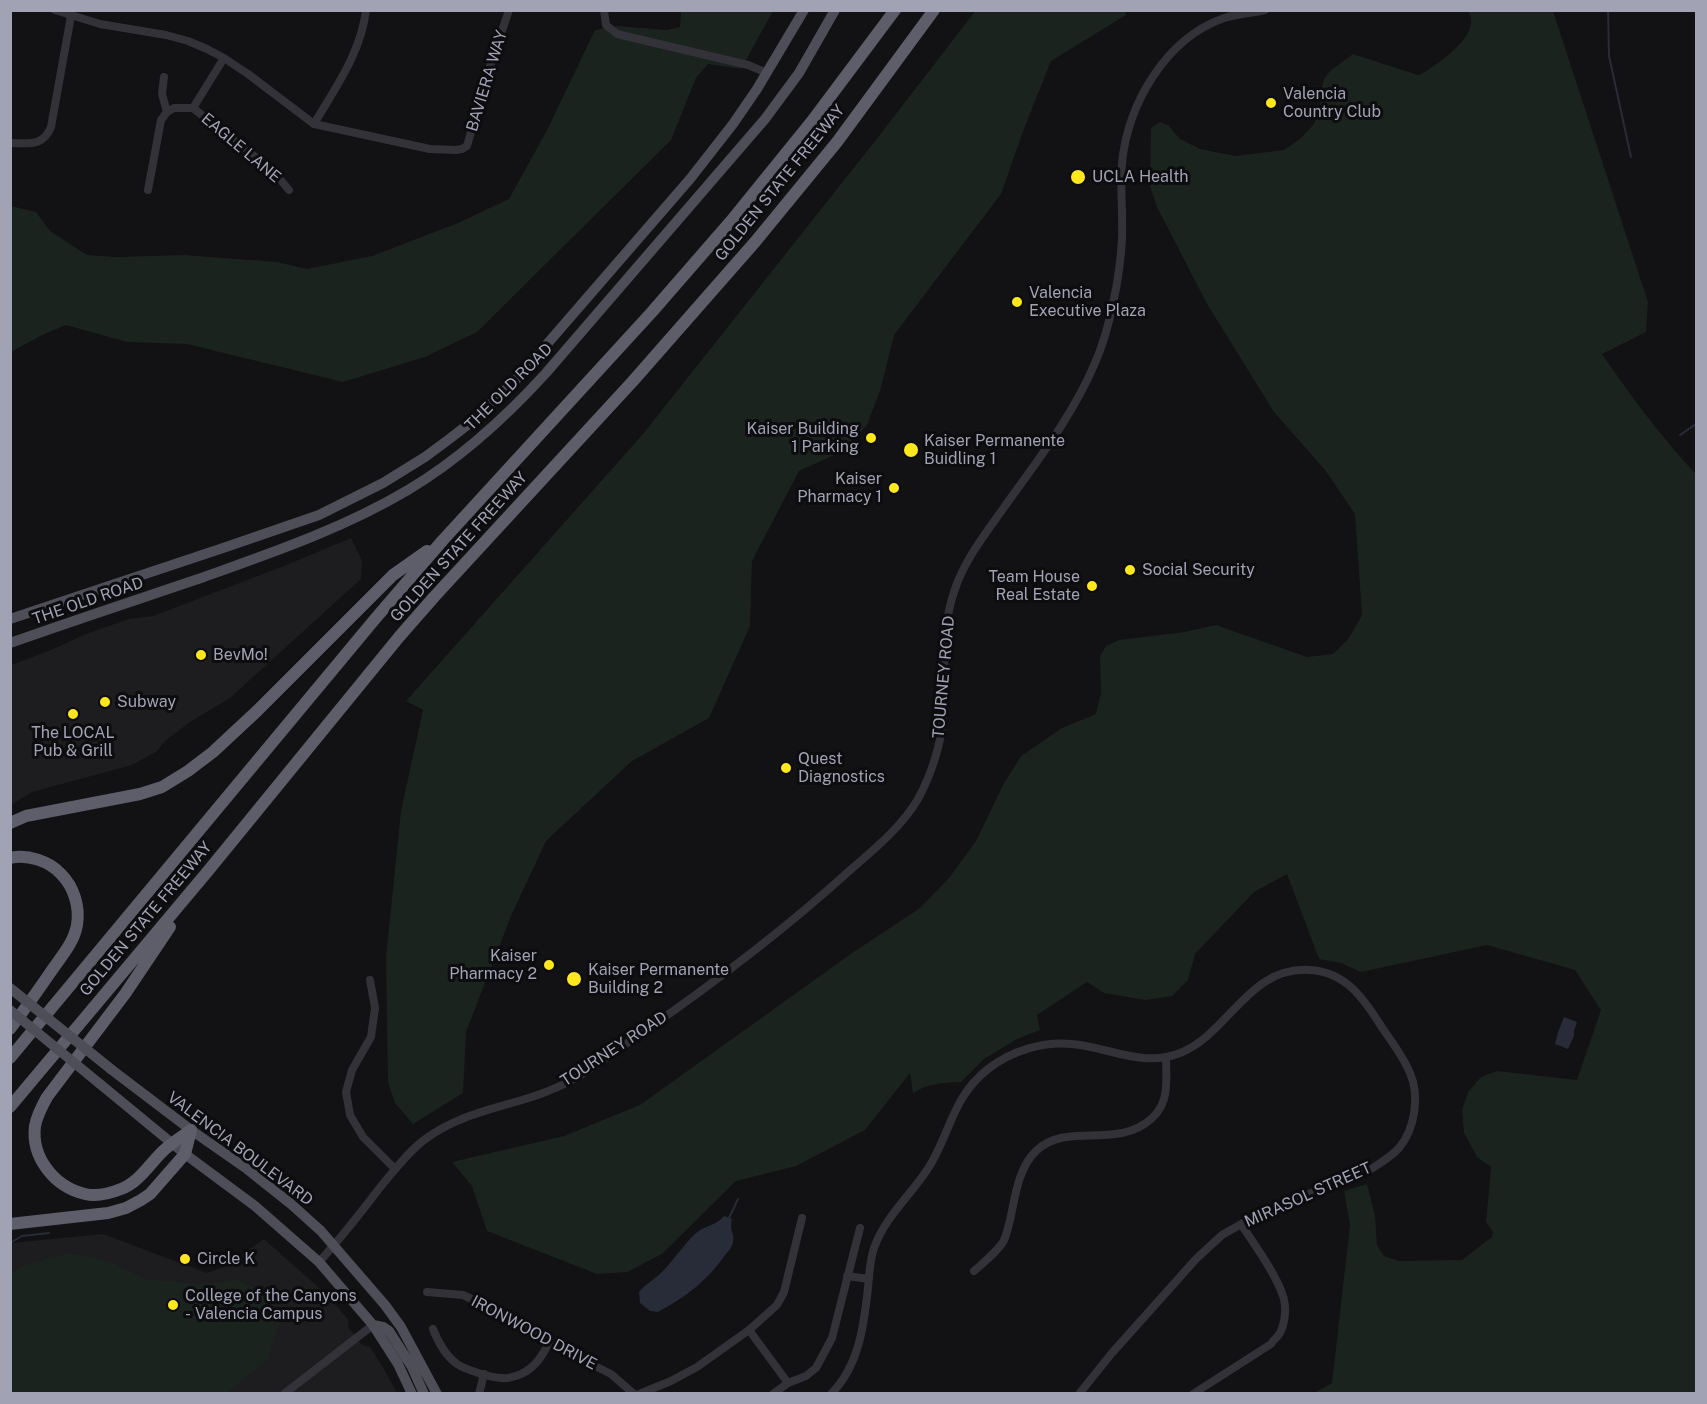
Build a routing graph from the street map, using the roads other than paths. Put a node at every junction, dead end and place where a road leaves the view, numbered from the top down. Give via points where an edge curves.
1 (56, 10) edge
2 (366, 10) edge
3 (509, 10) edge
4 (604, 10) edge
5 (804, 10) edge
6 (835, 10) edge
7 (894, 10) edge
8 (934, 10) edge
9 (1265, 10) edge
10 (71, 16) junction
11 (224, 58) junction
12 (768, 73) junction
13 (164, 76) dead end
14 (193, 108) junction
15 (167, 112) junction
16 (315, 124) junction
17 (10, 143) edge
18 (148, 190) dead end
19 (289, 190) dead end
20 (443, 540) junction
21 (10, 619) edge
22 (10, 643) edge
23 (10, 823) edge
24 (10, 858) edge
25 (208, 871) junction
26 (370, 980) dead end
27 (10, 988) edge
28 (10, 1010) edge
29 (10, 1029) edge
30 (1166, 1057) junction
31 (10, 1059) edge
32 (10, 1107) edge
33 (191, 1130) junction
34 (172, 1143) junction
35 (185, 1154) junction
36 (395, 1169) junction
37 (801, 1218) dead end
38 (10, 1224) edge
39 (1241, 1224) junction
40 (860, 1228) dead end
41 (334, 1245) junction
42 (319, 1262) junction
43 (974, 1271) dead end
44 (847, 1276) junction
45 (869, 1279) junction
46 (427, 1292) dead end
47 (373, 1325) junction
48 (433, 1329) dead end
49 (749, 1330) junction
50 (549, 1343) junction
51 (484, 1374) junction
52 (789, 1383) junction
53 (284, 1394) edge
54 (412, 1394) edge
55 (424, 1394) edge
56 (437, 1394) edge
57 (478, 1394) edge
58 (633, 1394) edge
59 (639, 1394) edge
60 (773, 1394) edge
61 (831, 1394) edge
62 (1079, 1394) edge
63 (1193, 1394) edge

1 - 10 street
2 - 16 street via 351,62
3 - 16 street, BAVIERA WAY via 467,146 462,149 420,147
4 - 12 street via 606,26 617,34
5 - 12 main road, THE OLD ROAD
6 - 22 main road, THE OLD ROAD via 799,73 734,156 523,399 447,464 377,508 327,532
7 - 20 highway, GOLDEN STATE FREEWAY via 812,121 724,229
8 - 25 highway, GOLDEN STATE FREEWAY via 837,142 755,242 434,597
9 - 36 street, TOURNEY ROAD via 1223,19 1195,33 1154,75 1134,112 1122,159 1122,239 1106,331 1095,363 1065,421 964,566 953,595 944,642 942,722 937,748 918,798 903,821 750,956 662,1019 572,1080 448,1125 421,1142
10 - 11 street via 188,41
10 - 17 street via 48,135 33,143
11 - 14 street
11 - 16 street
12 - 21 main road, THE OLD ROAD via 690,179 514,381 433,452 319,515
13 - 15 street via 162,94
14 - 15 street via 182,106
14 - 19 street, EAGLE LANE via 273,171
15 - 18 street via 161,120
20 - 23 highway via 393,575 257,711 188,771 162,787 140,794 26,816
20 - 31 highway, GOLDEN STATE FREEWAY
24 - 29 highway via 38,860 58,871 72,889 78,915 66,950
25 - 32 highway, GOLDEN STATE FREEWAY
25 - 34 highway via 125,994 47,1097 35,1128 36,1146 45,1167 57,1180 87,1195 123,1189
26 - 36 street via 375,1008 371,1037 352,1070 346,1092 350,1115 363,1137
27 - 33 main road, VALENCIA BOULEVARD, bridge
28 - 34 main road, bridge
30 - 39 street, MIRASOL STREET via 1208,1037 1261,983 1294,970 1312,970 1333,975 1363,998 1411,1074 1416,1097 1413,1117 1399,1147 1385,1160
30 - 43 street via 1164,1098 1146,1124 1115,1134 1064,1136 1036,1151 1020,1178 1004,1241
30 - 45 street via 1048,1044 1007,1056 990,1068 960,1099 932,1163 882,1229 873,1250
33 - 34 highway
33 - 35 highway
33 - 41 main road, VALENCIA BOULEVARD via 291,1204
34 - 35 main road
35 - 38 highway via 150,1194 126,1208
35 - 42 main road via 255,1206
36 - 41 street, TOURNEY ROAD
37 - 49 street via 784,1292 777,1305
39 - 62 street, MIRASOL STREET via 1196,1259
39 - 63 street via 1283,1296 1280,1333 1271,1344
40 - 44 street
41 - 42 street, TOURNEY ROAD
41 - 56 main road, VALENCIA BOULEVARD via 401,1327
42 - 47 main road
44 - 45 street
44 - 52 street via 827,1348 816,1368
45 - 61 street via 864,1327 854,1358
46 - 50 street, IRONWOOD DRIVE via 463,1295 525,1325
47 - 53 street
47 - 54 main road
47 - 55 main road via 388,1330
48 - 51 street via 458,1364
49 - 52 street
49 - 59 street via 697,1367
50 - 51 street via 537,1362 518,1375 502,1378
50 - 58 street, IRONWOOD DRIVE via 611,1374
51 - 57 street
52 - 60 street

